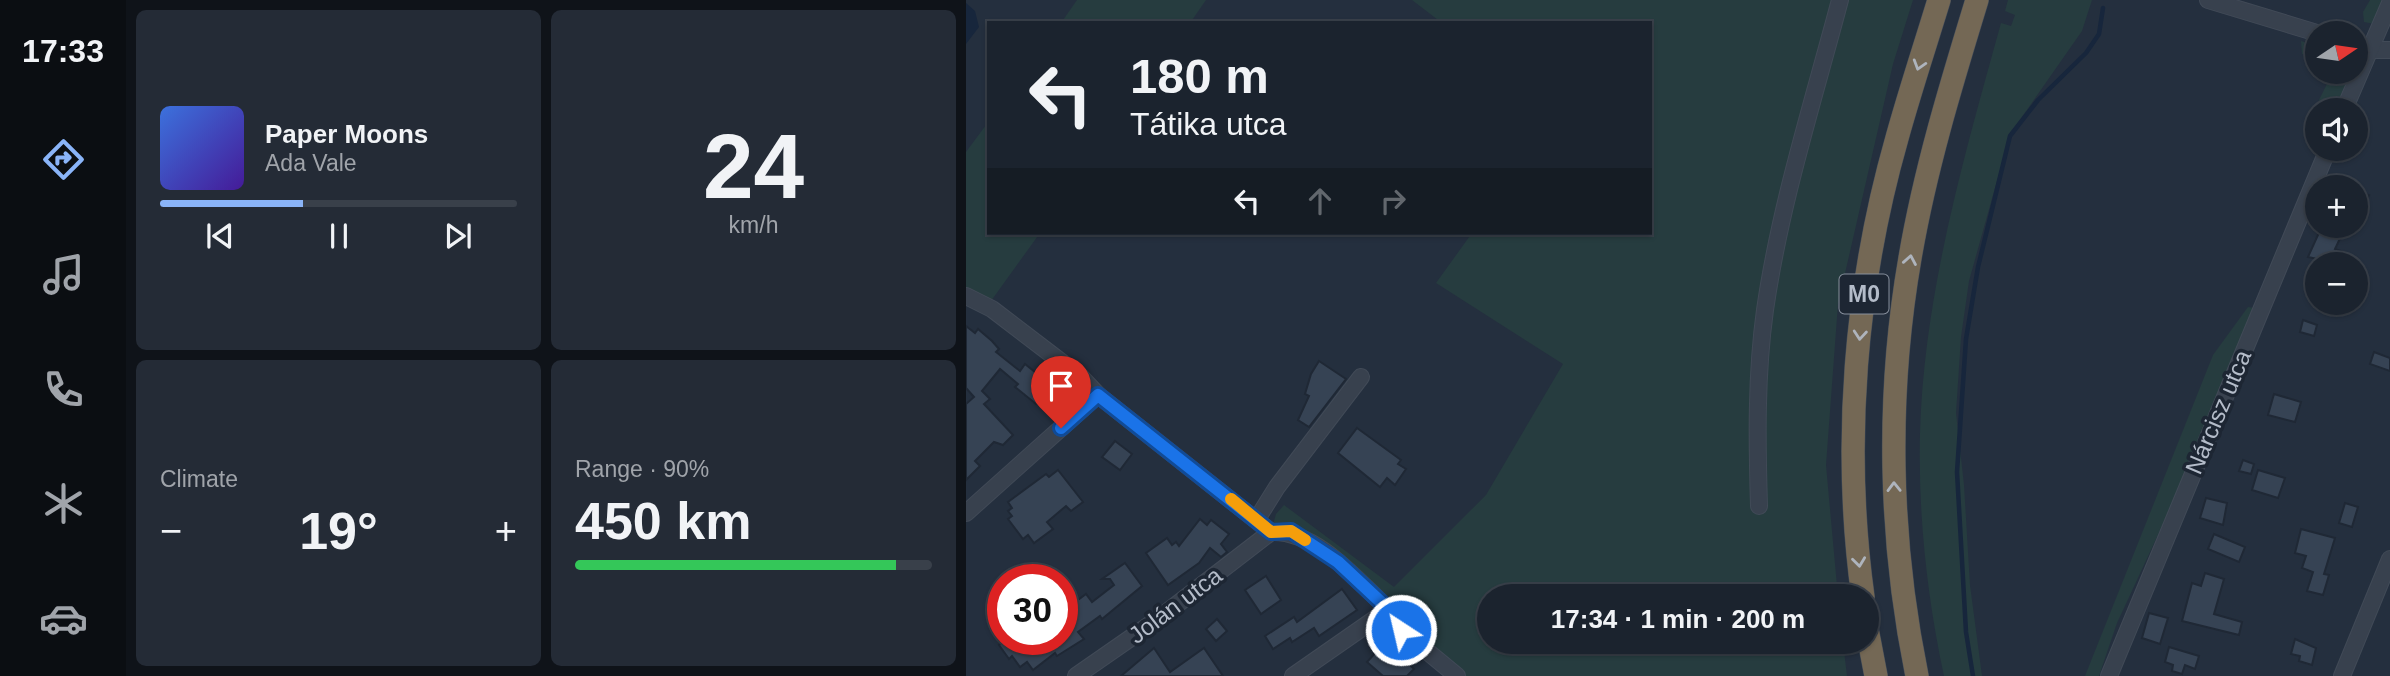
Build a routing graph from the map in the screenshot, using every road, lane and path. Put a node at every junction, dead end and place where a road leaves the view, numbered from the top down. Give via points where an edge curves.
1 (1840, 0) edge
2 (1939, 0) edge
3 (1977, 0) edge
4 (2208, 0) edge
5 (2390, 3) edge
6 (2305, 29) edge
7 (2368, 40) edge
8 (2368, 48) edge
9 (2390, 50) edge
10 (2323, 161) edge
11 (967, 298) edge
12 (1361, 377) dead end
13 (1098, 395) junction
14 (1759, 506) dead end
15 (966, 513) edge
16 (1257, 519) junction
17 (1271, 532) junction
18 (2390, 559) edge
19 (1862, 584) edge
20 (1382, 614) junction
21 (1871, 654) edge
22 (1076, 676) edge
23 (1293, 676) edge
24 (1457, 676) edge
25 (1875, 676) edge
26 (1917, 676) edge
27 (2109, 676) edge
28 (2342, 676) edge

1 - 14 street via 1770,275 1760,355
2 -> 19 highway, M0 via 1896,139 1866,285 1853,446
26 -> 3 highway, M0 via 1901,579 1895,499 1899,338 1910,256 1934,145
4 - 6 street
5 - 7 street
8 - 9 street
10 - 27 street, Nárcisz utca
11 - 13 street via 992,309
12 - 16 street
13 - 15 street
13 - 16 street
16 - 17 street
17 - 20 street via 1291,531 1338,562 1385,606
17 - 22 street, Jolán utca
18 - 28 street
20 - 23 street
20 - 24 street
21 - 25 highway

